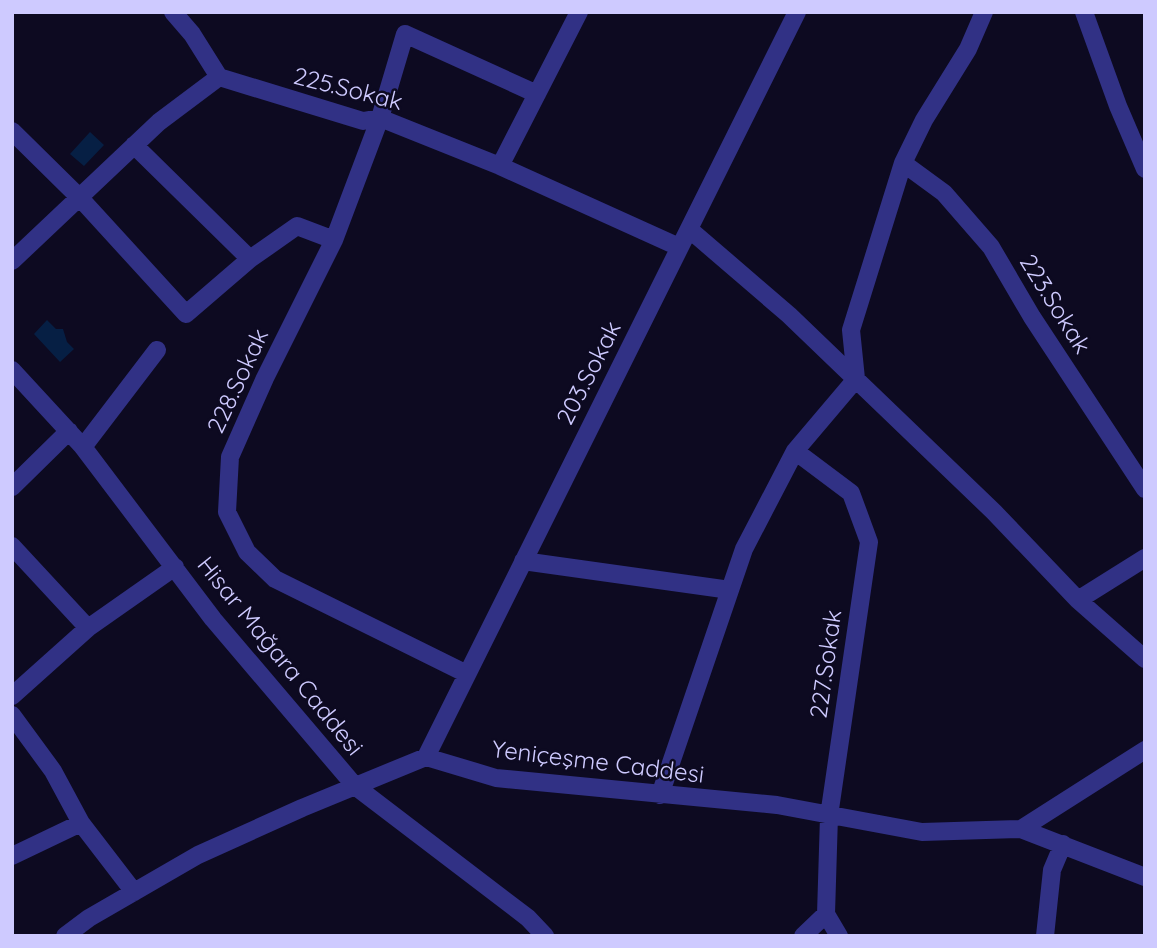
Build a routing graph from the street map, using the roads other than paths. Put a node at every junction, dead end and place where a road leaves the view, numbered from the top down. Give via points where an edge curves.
1 (173, 12) edge
2 (579, 12) edge
3 (797, 12) edge
4 (984, 12) edge
5 (1084, 12) edge
6 (219, 77) junction
7 (537, 94) junction
8 (380, 118) junction
9 (12, 131) edge
10 (134, 145) junction
11 (903, 163) junction
12 (500, 166) junction
13 (1145, 169) edge
14 (80, 198) junction
15 (689, 229) junction
16 (334, 240) junction
17 (679, 247) junction
18 (250, 259) junction
19 (12, 261) edge
20 (157, 349) dead end
21 (12, 370) edge
22 (856, 380) junction
23 (69, 431) junction
24 (83, 447) junction
25 (795, 451) junction
26 (12, 487) edge
27 (1145, 489) edge
28 (12, 546) edge
29 (1145, 558) edge
30 (523, 561) junction
31 (175, 567) junction
32 (730, 590) junction
33 (1078, 600) junction
34 (88, 628) junction
35 (1145, 659) edge
36 (467, 674) junction
37 (12, 696) edge
38 (12, 715) edge
39 (1145, 751) edge
40 (426, 757) junction
41 (355, 786) junction
42 (660, 795) junction
43 (829, 816) junction
44 (81, 823) junction
45 (1021, 829) junction
46 (1063, 844) junction
47 (12, 856) edge
48 (1145, 877) edge
49 (134, 892) junction
50 (826, 914) junction
51 (65, 936) edge
52 (545, 936) edge
53 (803, 936) edge
54 (839, 936) edge
55 (1045, 936) edge

1 - 6 street
2 - 7 street
3 - 15 street, 203.Sokak
4 - 11 street
5 - 13 street
6 - 8 street, 225.Sokak via 363,121
6 - 10 street
7 - 8 street, 228.Sokak via 405,34
7 - 12 street
8 - 12 street, 225.Sokak
8 - 16 street, 228.Sokak
9 - 14 street
10 - 14 street
10 - 18 street
11 - 22 street via 851,330
11 - 27 street, 223.Sokak via 944,193 991,247
12 - 17 street, 225.Sokak
14 - 18 street via 186,314
14 - 19 street
15 - 17 street, 203.Sokak
15 - 22 street
16 - 18 street via 297,226
16 - 36 street, 228.Sokak via 230,457 227,512 247,552 275,579
17 - 30 street, 203.Sokak
20 - 24 street
21 - 23 street, Hisar Mağara Caddesi
22 - 25 street
22 - 33 street via 995,512
23 - 24 street, Hisar Mağara Caddesi
23 - 26 street
24 - 31 street, Hisar Mağara Caddesi
25 - 32 street via 744,549
25 - 43 street, 227.Sokak via 851,494 869,542
28 - 34 street
29 - 33 street
30 - 32 street
30 - 36 street, 203.Sokak
31 - 34 street
31 - 41 street, Hisar Mağara Caddesi
32 - 42 street
33 - 35 street
34 - 37 street
36 - 40 street, 203.Sokak
38 - 44 street via 53,772
39 - 45 street
40 - 41 street
40 - 42 street, Yeniçeşme Caddesi via 496,778
41 - 49 street via 198,855
41 - 52 street, Hisar Mağara Caddesi via 528,918
42 - 43 street, Yeniçeşme Caddesi via 777,805
43 - 45 street, Yeniçeşme Caddesi via 922,832
43 - 50 street, 227.Sokak
44 - 47 street
44 - 49 street
45 - 46 street
46 - 48 street
46 - 55 street via 1052,870
49 - 51 street
50 - 53 street
50 - 54 street

